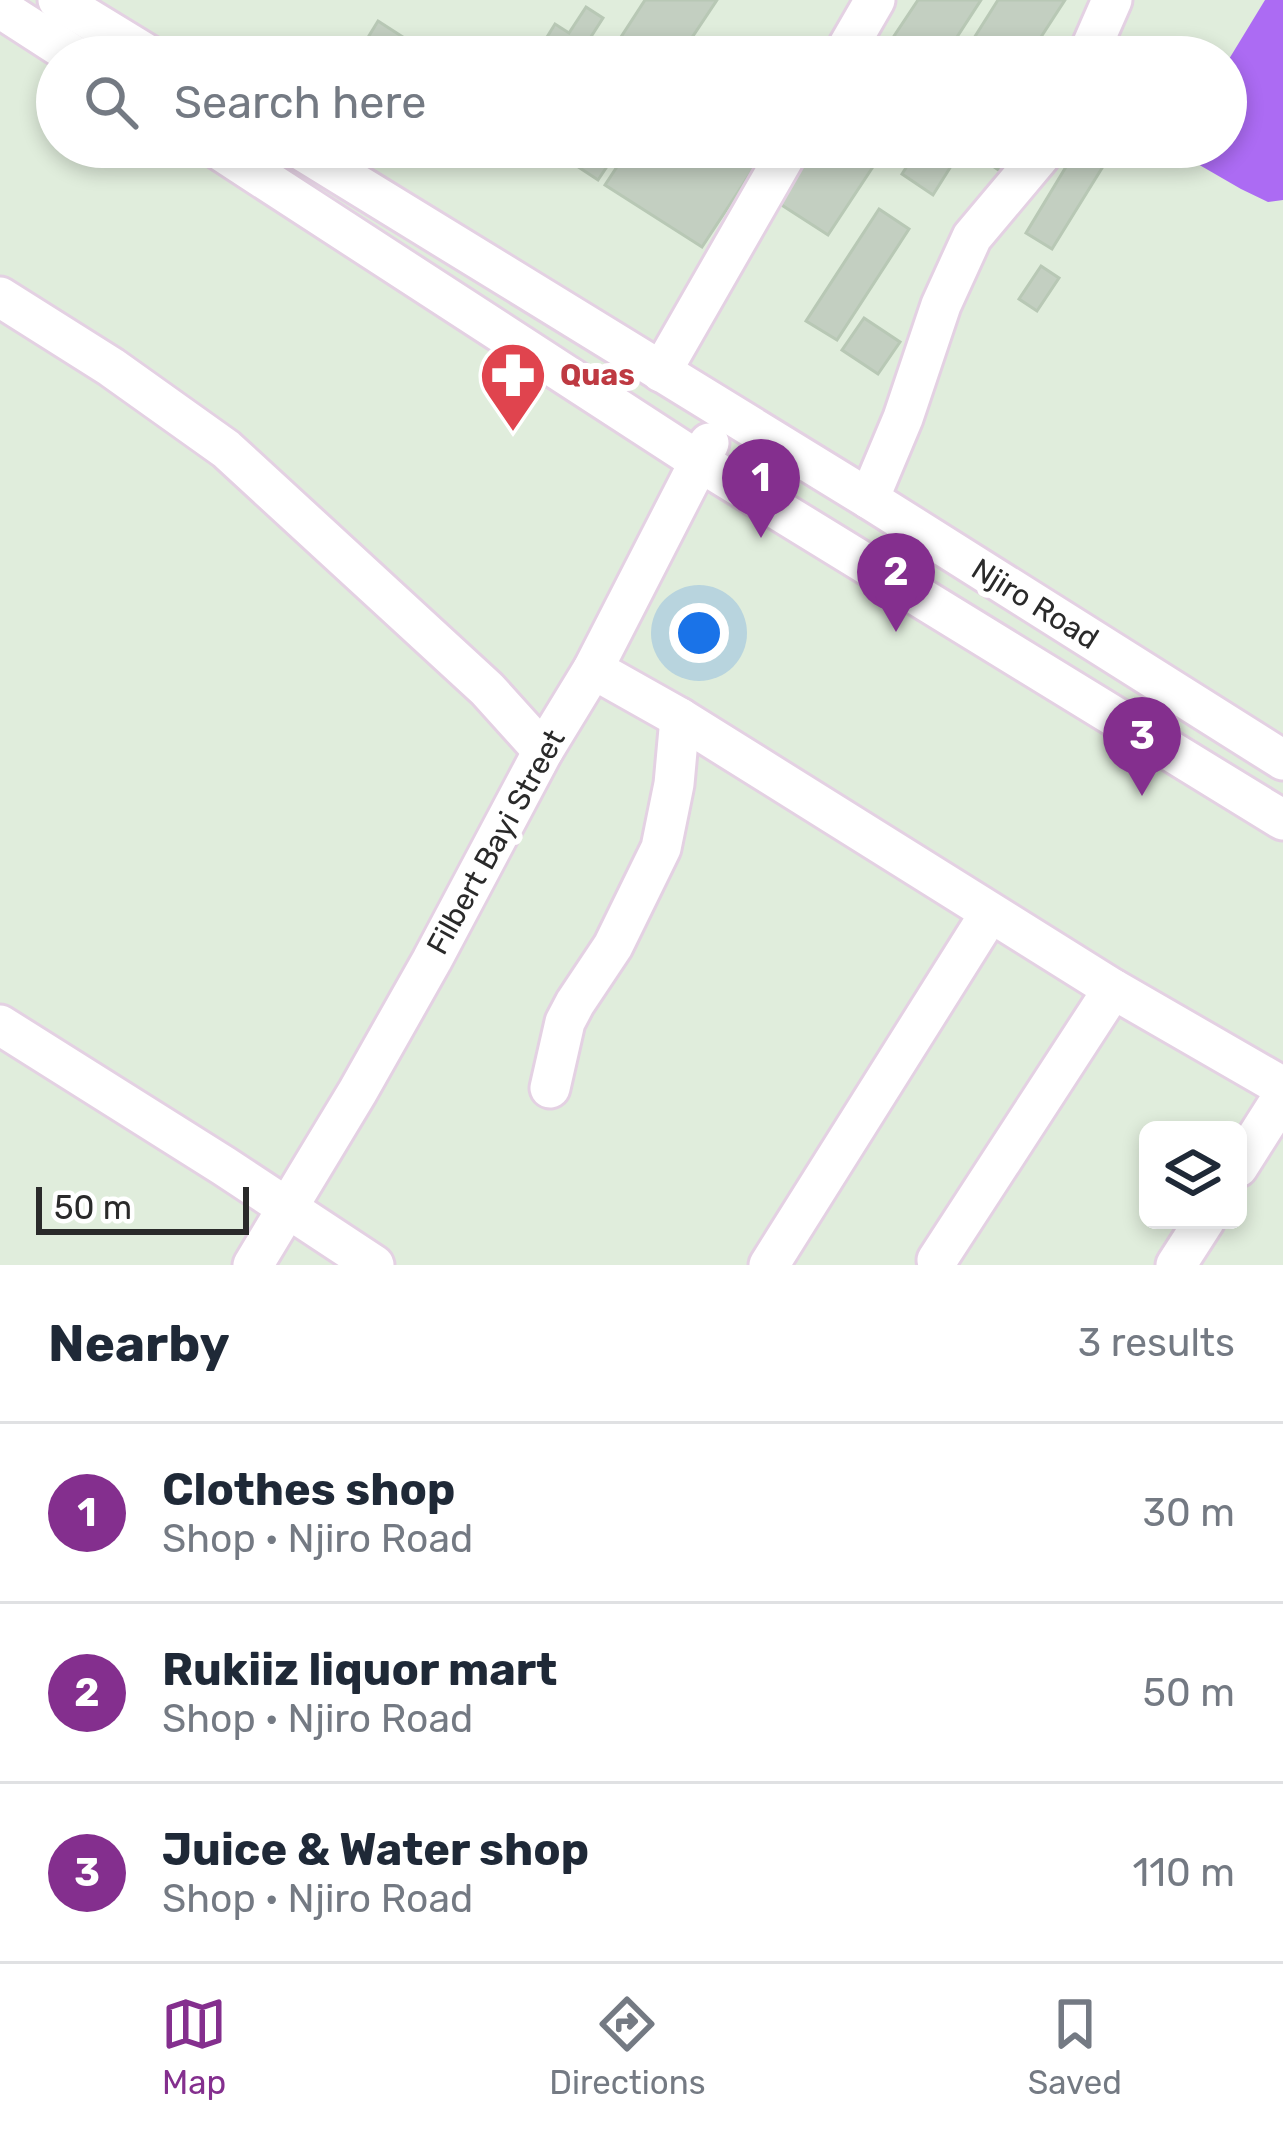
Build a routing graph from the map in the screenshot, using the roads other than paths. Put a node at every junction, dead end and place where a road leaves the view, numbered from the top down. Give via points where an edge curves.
1 (58, 0) edge
2 (874, 0) edge
3 (1112, 0) edge
4 (4, 9) edge
5 (44, 36) edge
6 (117, 36) edge
7 (854, 36) edge
8 (1097, 36) edge
9 (246, 168) edge
10 (330, 168) edge
11 (778, 168) edge
12 (1030, 168) edge
13 (0, 297) edge
14 (661, 372) junction
15 (724, 411) junction
16 (700, 463) junction
17 (868, 499) junction
18 (593, 669) junction
19 (680, 718) junction
20 (543, 752) junction
21 (1283, 760) edge
22 (1283, 820) edge
23 (990, 913) junction
24 (1113, 988) junction
25 (0, 1025) edge
26 (550, 1088) dead end
27 (1283, 1092) edge
28 (1247, 1152) edge
29 (288, 1207) junction
30 (1198, 1229) edge
31 (937, 1260) dead end
32 (253, 1265) edge
33 (374, 1265) edge
34 (769, 1265) edge
35 (1176, 1265) edge

1 - 6 street
2 - 7 street
3 - 8 street
4 - 5 street
9 - 16 street
10 - 14 street, Njiro Road
11 - 14 street
12 - 17 street via 972,237
13 - 20 street via 226,449 487,688
14 - 15 street, Njiro Road
15 - 16 street, Filbert Bayi Street
15 - 17 street, Njiro Road
16 - 18 street, Filbert Bayi Street
16 - 22 street
17 - 21 street, Njiro Road
18 - 19 street
18 - 20 street, Filbert Bayi Street
19 - 23 street
19 - 26 street via 661,848 566,1022
20 - 29 street, Filbert Bayi Street
23 - 24 street
23 - 34 street
24 - 27 street
24 - 31 street
25 - 29 street
27 - 28 street
29 - 32 street, Filbert Bayi Street
29 - 33 street
30 - 35 street

